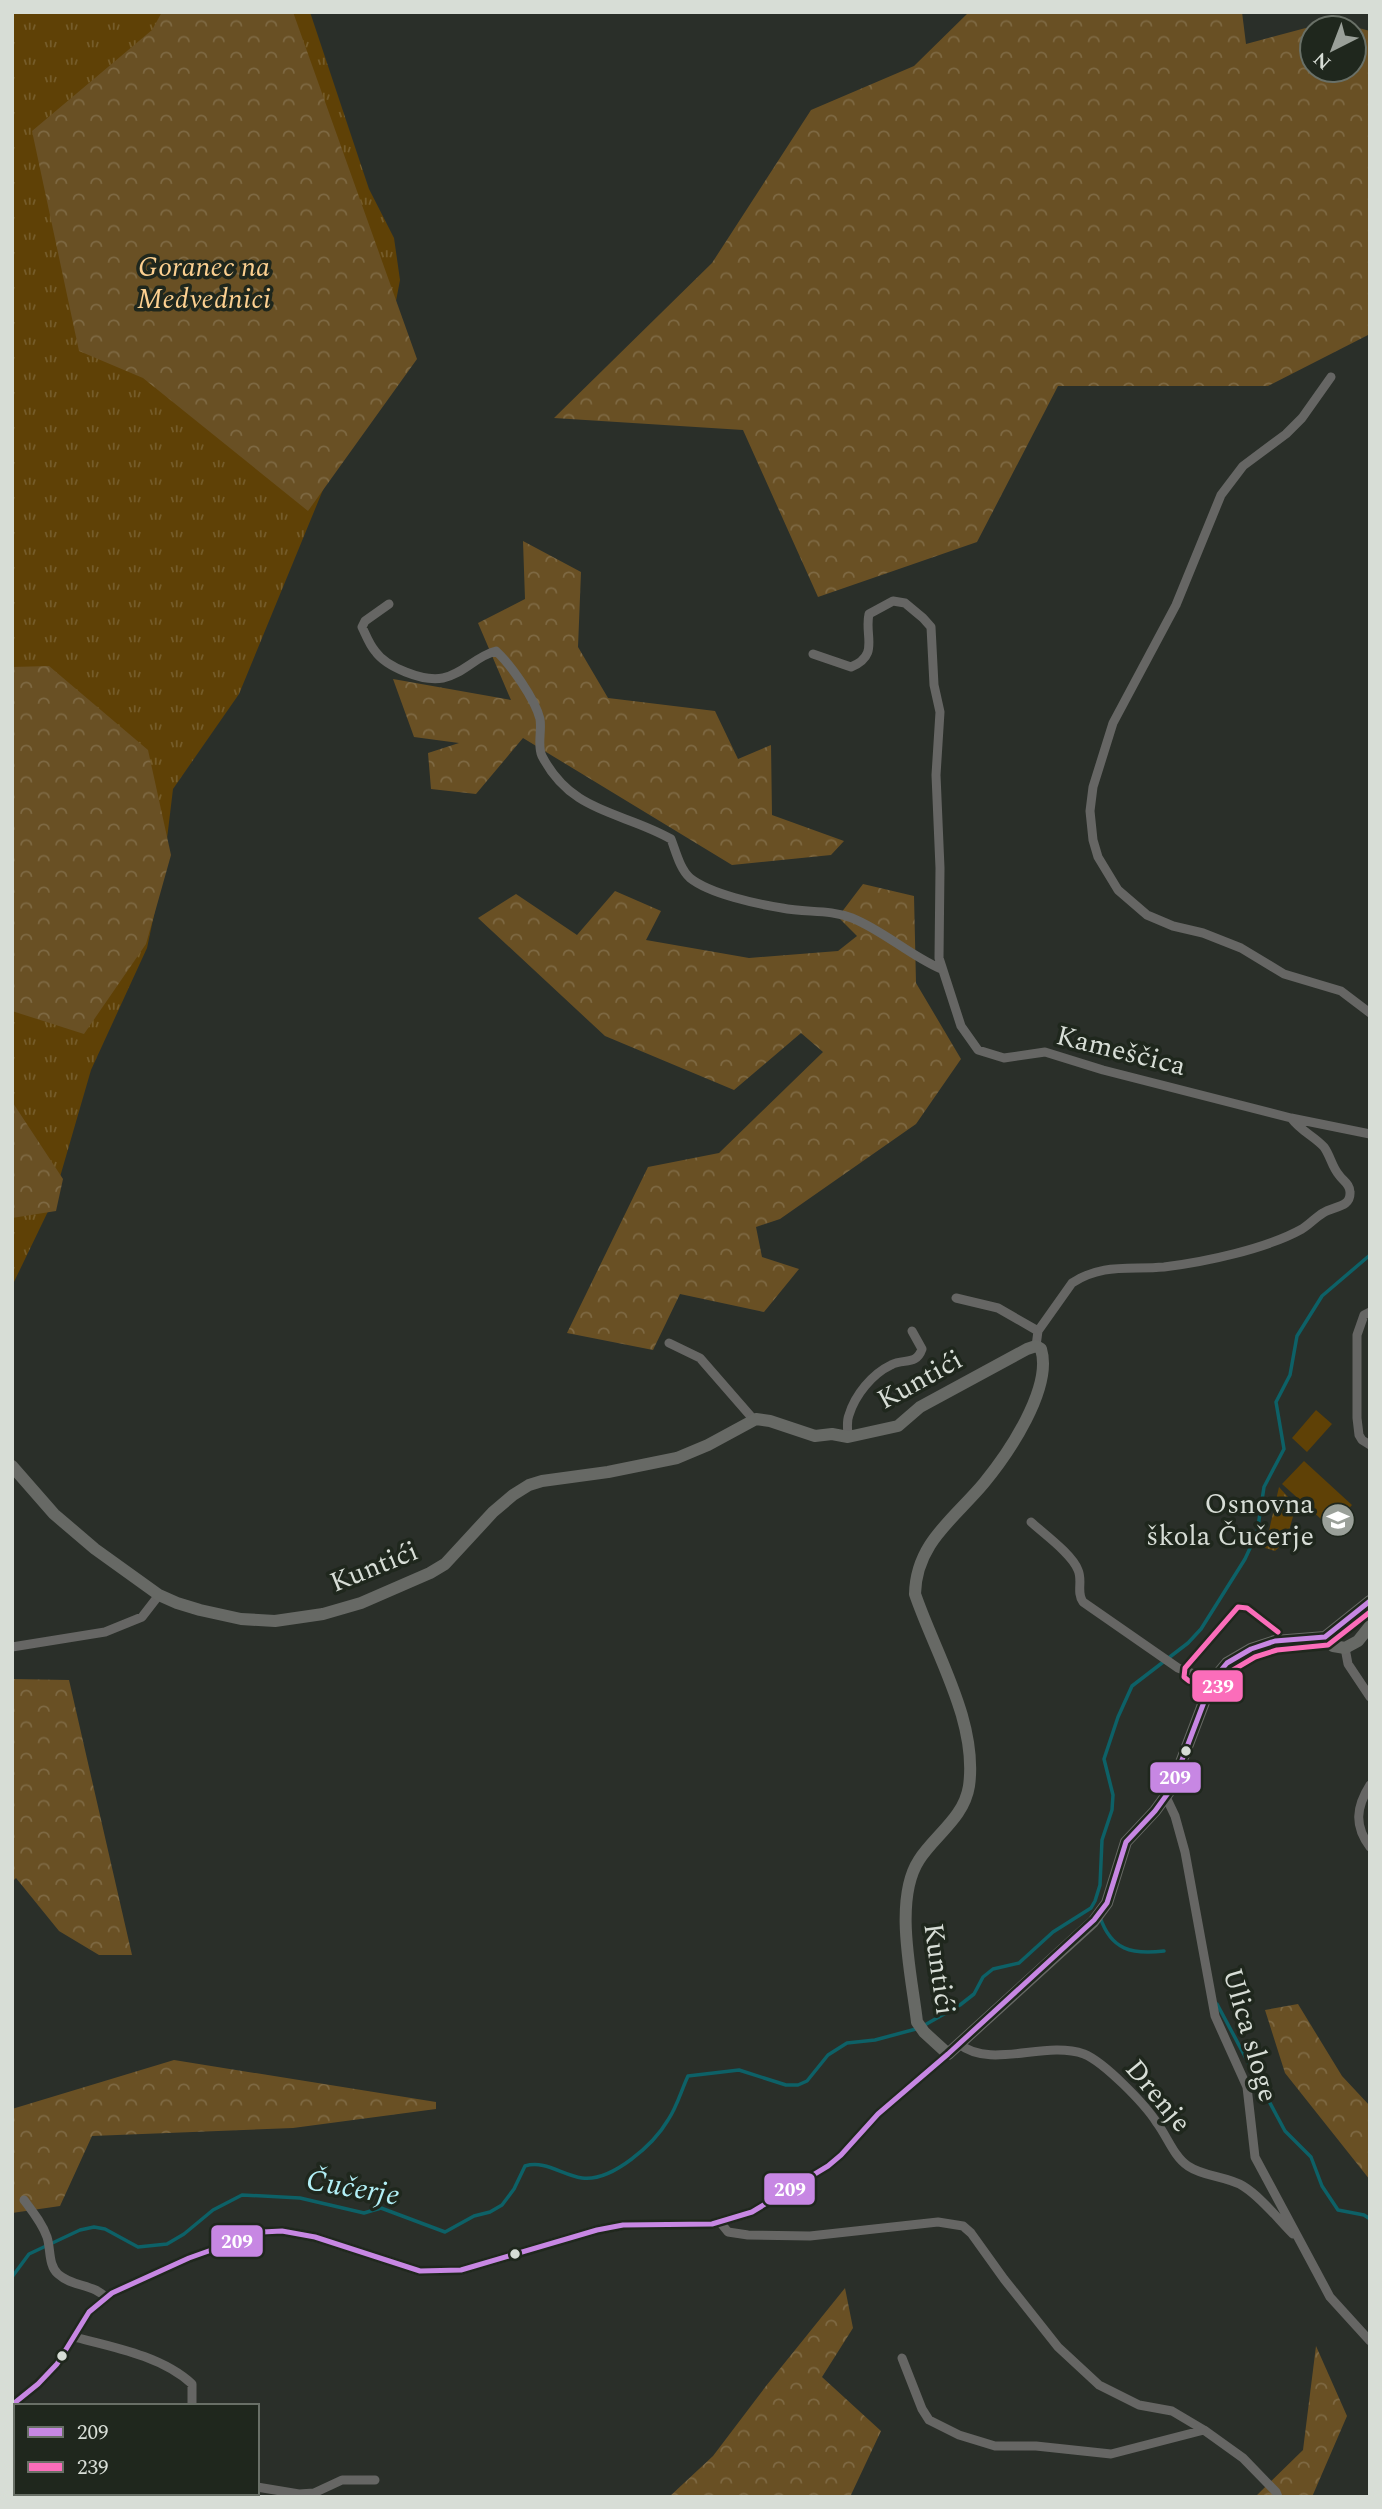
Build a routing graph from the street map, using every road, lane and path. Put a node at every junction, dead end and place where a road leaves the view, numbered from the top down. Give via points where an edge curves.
1 (1331, 376) dead end
2 (389, 604) dead end
3 (813, 654) dead end
4 (941, 969) junction
5 (1370, 1013) edge
6 (1291, 1118) junction
7 (1370, 1134) edge
8 (956, 1298) dead end
9 (1370, 1312) edge
10 (912, 1331) dead end
11 (1038, 1331) junction
12 (669, 1343) dead end
13 (1035, 1346) junction
14 (754, 1420) junction
15 (848, 1437) junction
16 (1370, 1445) edge
17 (12, 1466) edge
18 (1031, 1522) dead end
19 (159, 1595) junction
20 (1370, 1601) edge
21 (1370, 1626) edge
22 (1325, 1637) junction
23 (12, 1647) edge
24 (1345, 1648) junction
25 (1212, 1681) junction
26 (1370, 1697) edge
27 (1370, 1785) edge
28 (1166, 1797) junction
29 (1370, 1847) edge
30 (959, 2044) junction
31 (948, 2054) junction
32 (24, 2200) dead end
33 (720, 2222) junction
34 (1299, 2239) junction
35 (106, 2298) junction
36 (74, 2337) junction
37 (1370, 2341) edge
38 (901, 2358) dead end
39 (192, 2404) edge
40 (12, 2405) edge
41 (1204, 2430) junction
42 (375, 2480) dead end
43 (259, 2487) edge
44 (1278, 2497) edge

1 - 5 street via 1303,418 1243,466 1221,495 1176,605 1114,723 1090,811 1098,857 1118,890 1147,915 1241,947 1284,974 1341,991
2 - 4 street via 362,627 376,653 403,672 443,678 486,653 496,652 533,703 540,719 540,754 555,775 593,808 671,839 691,878 713,890 785,909 850,917
3 - 4 street, Kameščica via 851,667 860,663 868,655 869,614 893,601 905,603 931,627 940,712 936,810
4 - 6 street, Kameščica via 961,1026 978,1050 1004,1058 1045,1052
6 - 7 street, Kameščica
6 - 11 street, Kameščica via 1314,1136 1348,1184 1351,1194 1343,1206 1281,1238 1212,1260 1107,1268 1089,1274 1072,1283
8 - 11 street via 998,1308
9 - 16 street via 1364,1315 1357,1335 1357,1418 1359,1434
10 - 15 street via 922,1349 920,1355 890,1365 867,1384 849,1414
11 - 13 street, Kameščica
12 - 14 street via 700,1358
13 - 15 street, Kuntići via 920,1407 898,1426
13 - 31 street, Kuntići via 1044,1357 1034,1402 985,1482 932,1540 915,1575 915,1594 964,1722 969,1776 961,1808 917,1862 906,1909 920,2027
14 - 15 street, Kuntići via 815,1436
14 - 19 street, Kuntići via 677,1458 529,1485 493,1512 445,1564 361,1603 275,1621 241,1619 177,1604
17 - 19 street, Kuntići via 54,1514
18 - 25 street via 1078,1569 1083,1602 1172,1664
19 - 23 street via 142,1616 105,1632
20 - 22 street
21 - 24 street
22 - 24 street via 1333,1646
22 - 25 street via 1275,1641 1251,1649 1227,1664
24 - 26 street via 1348,1664
25 - 28 street
27 - 29 street via 1357,1821
28 - 30 street via 1126,1842 1104,1907 1094,1920
28 - 34 street, Ulica sloge via 1185,1852 1215,2016 1247,2087 1255,2157
30 - 31 street
30 - 34 street, Drenje via 969,2052 985,2054 1036,2050 1081,2053 1096,2060 1156,2120 1187,2166 1245,2187
31 - 33 street via 878,2114 828,2166 752,2211
32 - 35 street via 44,2231 56,2273
33 - 35 street via 623,2225 441,2272 420,2271 315,2237 262,2232 189,2258
33 - 41 street via 728,2232 748,2235 810,2236 937,2222 963,2226 1058,2347 1098,2385 1139,2405 1172,2411
34 - 37 street, Ulica sloge via 1330,2297
35 - 36 street via 89,2312
36 - 39 street via 179,2372 192,2384
36 - 40 street via 57,2364
38 - 41 street via 929,2420 995,2446 1111,2454
41 - 44 street via 1243,2458
42 - 43 street via 342,2480 314,2493 299,2494

